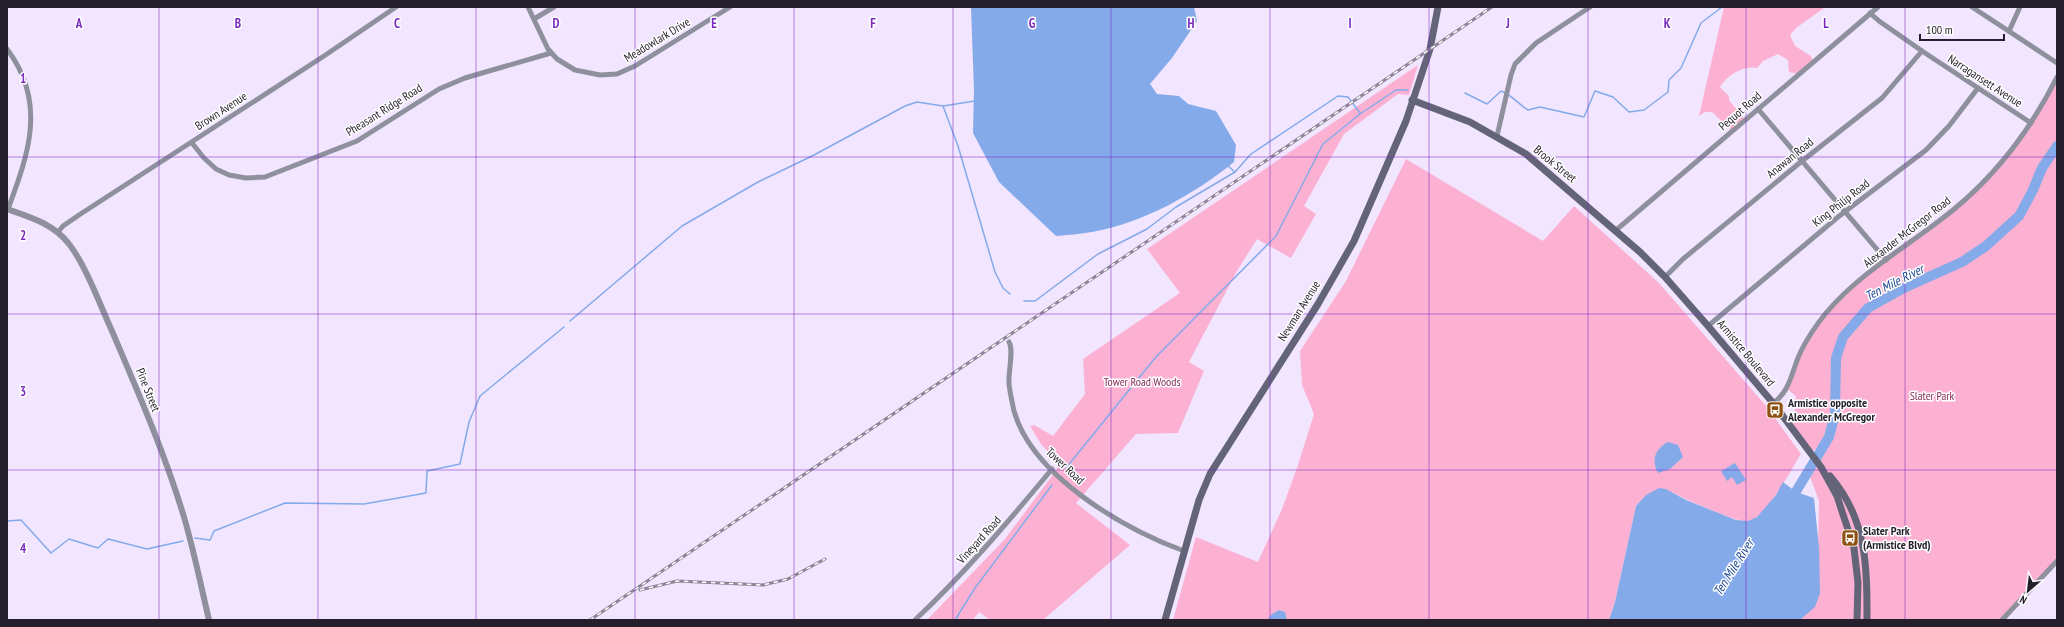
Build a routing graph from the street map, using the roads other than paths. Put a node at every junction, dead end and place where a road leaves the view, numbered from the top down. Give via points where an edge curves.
1 (396, 7) edge
2 (528, 7) edge
3 (554, 7) edge
4 (730, 7) edge
5 (1438, 7) edge
6 (1590, 7) edge
7 (1878, 7) edge
8 (1972, 7) edge
9 (2020, 7) edge
10 (1870, 13) junction
11 (534, 19) junction
12 (2009, 31) junction
13 (7, 49) edge
14 (1922, 51) junction
15 (551, 53) junction
16 (2057, 63) edge
17 (2057, 77) edge
18 (1978, 88) junction
19 (1412, 100) junction
20 (1758, 109) junction
21 (2031, 123) junction
22 (1497, 136) junction
23 (192, 143) junction
24 (1802, 161) junction
25 (7, 209) edge
26 (1845, 211) junction
27 (1615, 231) junction
28 (58, 232) junction
29 (1886, 260) junction
30 (1665, 276) junction
31 (1708, 326) junction
32 (1009, 342) dead end
33 (1773, 403) junction
34 (1821, 467) junction
35 (1052, 469) junction
36 (1184, 551) junction
37 (2057, 561) edge
38 (209, 620) edge
39 (916, 620) edge
40 (1165, 620) edge
41 (1858, 620) edge
42 (1867, 620) edge
43 (2002, 620) edge

1 - 23 street, Brown Avenue
2 - 11 street, Meadowlark Drive
3 - 11 street
4 - 15 street, Meadowlark Drive via 635,66 617,74 583,73 564,64
5 - 19 main road, Newman Avenue via 1430,49
6 - 22 street via 1528,49 1515,64
7 - 10 street, Pequot Road
8 - 12 street
9 - 12 street
10 - 14 street, Narragansett Avenue via 1878,22
10 - 20 street, Pequot Road
11 - 15 street, Meadowlark Drive
12 - 16 street
13 - 25 street via 21,72 32,112 30,144
14 - 18 street, Narragansett Avenue
14 - 24 street, Anawan Road via 1882,98
15 - 23 street, Pheasant Ridge Road via 465,78 439,89 357,141 265,177 246,178 229,175 216,169
17 - 21 street, Alexander McGregor Road
18 - 21 street, Narragansett Avenue
18 - 26 street, King Philip Road via 1949,126 1926,150
19 - 22 main road, Brook Street via 1470,122
19 - 36 main road, Newman Avenue via 1406,121 1354,241 1318,304 1210,474 1199,500
20 - 24 street
20 - 27 street, Pequot Road
21 - 29 street, Alexander McGregor Road via 2008,154 1974,191
22 - 27 main road, Brook Street via 1526,154 1556,178
23 - 28 street, Brown Avenue via 79,215
24 - 26 street
24 - 30 street, Anawan Road
25 - 28 street, Pine Street
26 - 29 street
26 - 31 street, King Philip Road
27 - 30 main road, Brook Street
28 - 38 street, Pine Street via 70,244 100,304 164,459 185,519
29 - 33 street, Alexander McGregor Road via 1844,294 1825,314 1802,349 1786,391
30 - 31 main road, Armistice Boulevard
31 - 33 main road, Armistice Boulevard
32 - 35 street, Tower Road via 1012,347 1009,385 1018,424 1030,445
33 - 34 main road, Armistice Boulevard
34 - 41 main road, Armistice Boulevard via 1837,496 1853,540 1858,583
34 - 42 main road, Armistice Boulevard via 1838,486 1854,512 1858,524 1866,559
35 - 36 street, Tower Road via 1081,494 1130,526
35 - 39 street, Vineyard Road via 972,564
36 - 40 main road, Newman Avenue
37 - 43 street

